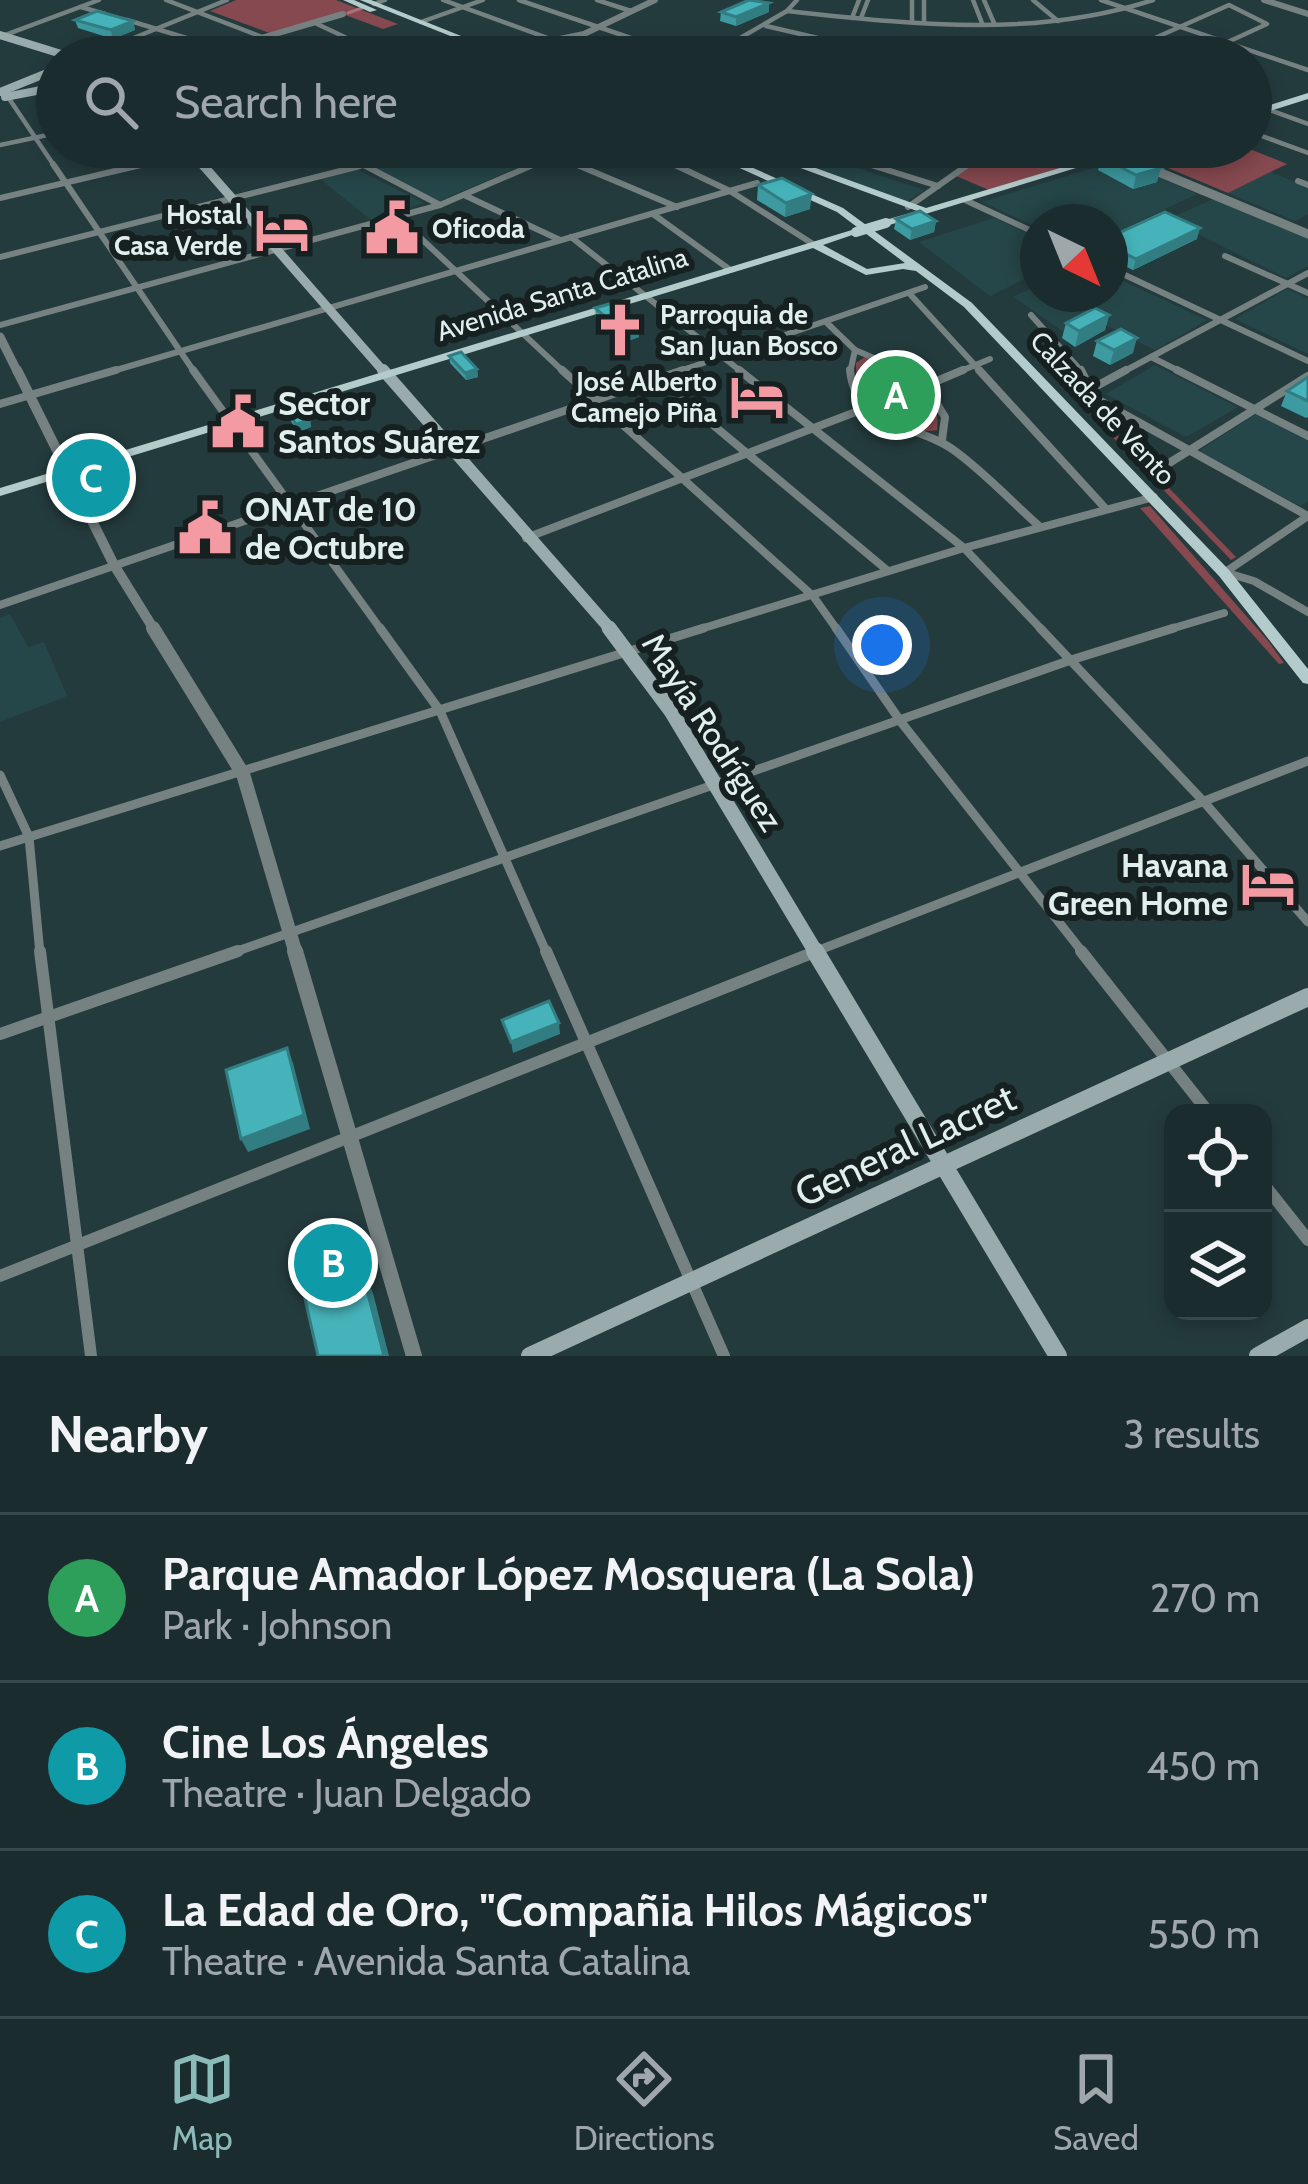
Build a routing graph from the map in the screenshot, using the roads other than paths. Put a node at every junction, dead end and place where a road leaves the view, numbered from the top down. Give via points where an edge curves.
1 (98, 0) edge
2 (166, 0) edge
3 (227, 0) edge
4 (347, 0) edge
5 (386, 0) edge
6 (443, 0) edge
7 (483, 0) edge
8 (518, 0) edge
9 (597, 0) edge
10 (655, 0) edge
11 (797, 0) edge
12 (859, 0) edge
13 (868, 0) edge
14 (912, 0) edge
15 (924, 0) edge
16 (973, 0) edge
17 (984, 0) edge
18 (1033, 0) edge
19 (1043, 0) edge
20 (1101, 0) edge
21 (1153, 0) edge
22 (1264, 0) edge
23 (369, 2) edge
24 (81, 7) junction
25 (462, 7) junction
26 (202, 10) junction
27 (788, 10) junction
28 (1130, 10) junction
29 (632, 11) junction
30 (343, 14) dead end
31 (1308, 14) edge
32 (852, 18) junction
33 (861, 19) junction
34 (912, 21) junction
35 (1058, 21) junction
36 (1067, 21) junction
37 (421, 22) junction
38 (924, 22) junction
39 (315, 23) junction
40 (982, 23) junction
41 (994, 23) junction
42 (764, 26) junction
43 (1180, 26) junction
44 (598, 28) junction
45 (157, 29) junction
46 (1, 36) edge
47 (140, 36) edge
48 (177, 36) edge
49 (268, 36) edge
50 (274, 36) edge
51 (347, 36) edge
52 (441, 36) edge
53 (450, 36) edge
54 (541, 36) edge
55 (567, 36) edge
56 (623, 36) edge
57 (748, 36) edge
58 (808, 36) edge
59 (1158, 36) edge
60 (1208, 36) edge
61 (1242, 36) edge
62 (36, 46) edge
63 (1272, 58) edge
64 (1308, 70) edge
65 (36, 80) edge
66 (36, 90) edge
67 (3, 96) edge
68 (1308, 97) edge
69 (1272, 108) edge
70 (1272, 111) edge
71 (1308, 124) edge
72 (36, 136) edge
73 (36, 137) edge
74 (1272, 140) edge
75 (0, 146) edge
76 (1308, 153) edge
77 (59, 168) edge
78 (122, 168) edge
79 (205, 168) edge
80 (352, 168) edge
81 (364, 168) edge
82 (525, 168) edge
83 (585, 168) edge
84 (682, 168) edge
85 (747, 168) edge
86 (786, 168) edge
87 (801, 168) edge
88 (882, 168) edge
89 (963, 168) edge
90 (1069, 168) edge
91 (1149, 168) edge
92 (1298, 181) dead end
93 (69, 182) junction
94 (757, 183) edge
95 (1308, 185) edge
96 (938, 186) junction
97 (730, 191) junction
98 (464, 194) junction
99 (0, 198) edge
100 (232, 199) junction
101 (965, 200) junction
102 (440, 205) junction
103 (676, 207) junction
104 (909, 212) junction
105 (652, 214) junction
106 (398, 217) junction
107 (1308, 224) edge
108 (1020, 226) edge
109 (1297, 230) junction
110 (103, 231) junction
111 (1308, 235) edge
112 (571, 237) junction
113 (560, 240) junction
114 (813, 244) junction
115 (891, 244) junction
116 (276, 250) junction
117 (1225, 256) dead end
118 (0, 257) edge
119 (729, 269) junction
120 (857, 269) junction
121 (924, 269) junction
122 (456, 271) junction
123 (1308, 273) edge
124 (1128, 277) edge
125 (1288, 284) junction
126 (925, 287) dead end
127 (139, 288) junction
128 (909, 293) junction
129 (1308, 293) edge
130 (643, 295) junction
131 (327, 309) junction
132 (1031, 315) dead end
133 (1220, 320) junction
134 (826, 322) junction
135 (0, 325) edge
136 (521, 331) junction
137 (0, 337) edge
138 (178, 350) junction
139 (855, 350) junction
140 (721, 357) junction
141 (1151, 357) junction
142 (990, 359) dead end
143 (1308, 361) edge
144 (977, 365) junction
145 (384, 372) junction
146 (1308, 376) edge
147 (658, 379) junction
148 (925, 386) junction
149 (1093, 388) junction
150 (29, 395) junction
151 (595, 401) junction
152 (0, 404) edge
153 (869, 408) junction
154 (1255, 409) junction
155 (229, 420) junction
156 (813, 429) junction
157 (1308, 436) edge
158 (942, 440) junction
159 (1189, 450) junction
160 (451, 451) junction
161 (744, 454) junction
162 (1166, 465) dead end
163 (69, 470) junction
164 (680, 480) junction
165 (0, 492) edge
166 (1154, 497) junction
167 (289, 506) junction
168 (1105, 508) junction
169 (1308, 516) edge
170 (1039, 526) junction
171 (526, 538) junction
172 (964, 548) junction
173 (114, 565) junction
174 (888, 571) junction
175 (1224, 573) junction
176 (813, 596) junction
177 (0, 605) edge
178 (1308, 612) edge
179 (1224, 613) dead end
180 (631, 653) junction
181 (1071, 661) junction
182 (1308, 679) edge
183 (440, 711) junction
184 (901, 722) junction
185 (1308, 761) edge
186 (243, 774) junction
187 (0, 775) edge
188 (716, 788) junction
189 (1205, 803) junction
190 (29, 837) junction
191 (0, 846) edge
192 (506, 858) junction
193 (1020, 873) junction
194 (1308, 922) edge
195 (290, 936) junction
196 (814, 953) junction
197 (1308, 997) edge
198 (46, 1018) junction
199 (0, 1034) edge
200 (584, 1041) junction
201 (1169, 1062) junction
202 (1202, 1104) edge
203 (352, 1139) junction
204 (946, 1166) junction
205 (1272, 1194) edge
206 (1308, 1240) edge
207 (77, 1245) junction
208 (0, 1276) edge
209 (693, 1283) junction
210 (1308, 1328) edge
211 (91, 1356) edge
212 (414, 1356) edge
213 (530, 1356) edge
214 (724, 1356) edge
215 (1058, 1356) edge
216 (1258, 1356) edge

1 - 24 street
2 - 26 street
3 - 26 street
4 - 52 main road
5 - 23 street
6 - 25 street
7 - 25 street
8 - 44 street
9 - 29 street
10 - 29 street
11 - 27 street
12 - 32 street
13 - 33 street
14 - 34 street
15 - 38 street
16 - 40 street
17 - 41 street
18 - 35 street
19 - 36 street
20 - 28 street
21 - 28 street
22 - 31 street
23 - 37 main road
24 - 45 street
24 - 46 street
25 - 37 street
25 - 54 street
26 - 45 street
26 - 49 street
27 - 32 street
27 - 42 street
28 - 36 street
28 - 43 street
29 - 44 street
30 - 39 street
32 - 33 street
33 - 34 street
34 - 38 street
35 - 36 street
35 - 41 street
37 - 53 main road
38 - 40 street
39 - 50 street
39 - 51 street
40 - 41 street
42 - 57 street
42 - 58 street
43 - 59 street
43 - 60 street
43 - 61 street via 1229,4 1267,24
44 - 55 street
44 - 56 street
45 - 47 street
45 - 48 street
46 - 62 main road
63 - 64 street
65 - 67 main road
66 - 67 main road
67 - 72 street
68 - 69 main road
70 - 71 street
73 - 75 street
74 - 76 street
77 - 93 street
78 - 93 street
79 - 100 main road, Mayía Rodríguez
80 - 100 street
81 - 102 street
82 - 98 street
83 - 103 street
84 - 97 street
85 - 115 main road, Calzada de Vento via 820,199
86 - 104 main road
87 - 104 main road
88 - 96 street
89 - 96 street
90 - 101 main road, Avenida Santa Catalina
91 - 109 street
92 - 95 street
93 - 99 street
93 - 110 street
94 - 97 street
96 - 104 street
97 - 103 street
97 - 114 street
98 - 102 street
98 - 113 street
100 - 110 street
100 - 116 main road, Mayía Rodríguez
101 - 104 main road, Avenida Santa Catalina
101 - 108 street
102 - 106 street
103 - 105 street
104 - 114 main road, Avenida Santa Catalina, bridge
105 - 112 street
105 - 119 street
106 - 116 street
106 - 122 street
107 - 109 street
109 - 111 street
110 - 118 street
110 - 127 street
112 - 113 street
112 - 130 street
113 - 122 street
114 - 119 main road, Avenida Santa Catalina
114 - 120 main road
115 - 120 main road via 896,256 888,267
115 - 121 main road, Calzada de Vento
116 - 127 street
116 - 131 main road, Mayía Rodríguez
117 - 125 street
119 - 130 main road, Avenida Santa Catalina
120 - 121 main road
121 - 166 main road, Calzada de Vento via 999,333
122 - 131 street
122 - 136 street
123 - 125 street
124 - 133 street
125 - 129 street
125 - 133 street
126 - 128 street
127 - 135 street
127 - 138 street
128 - 134 street
128 - 144 street
130 - 136 main road, Avenida Santa Catalina
130 - 140 street
131 - 138 street
131 - 145 main road, Mayía Rodríguez
132 - 149 street
133 - 141 street
133 - 143 street
134 - 139 street
134 - 140 street
136 - 145 main road, Avenida Santa Catalina
136 - 151 street
137 - 150 street
138 - 150 street
138 - 155 street
139 - 148 street via 897,364
139 - 153 street via 850,381
140 - 147 street
140 - 156 street
141 - 149 street
141 - 154 street
142 - 144 street
144 - 148 street
144 - 168 street
145 - 155 main road, Avenida Santa Catalina
145 - 160 main road, Mayía Rodríguez
146 - 154 street
147 - 151 street
147 - 161 street
148 - 153 street via 889,392
148 - 158 street via 945,417
149 - 159 street via 1102,403
150 - 152 street
150 - 163 street
151 - 160 street
151 - 164 street
153 - 156 street
153 - 158 street via 896,427
154 - 157 street
154 - 159 street
155 - 163 main road, Avenida Santa Catalina
155 - 167 street
156 - 161 street
156 - 172 street
158 - 170 street
159 - 162 street
159 - 169 street
160 - 167 street
160 - 171 main road, Mayía Rodríguez
161 - 164 street
161 - 174 street
163 - 165 main road, Avenida Santa Catalina
163 - 173 street
164 - 171 street
164 - 176 street
166 - 168 street
166 - 175 main road, Calzada de Vento
167 - 173 street
167 - 183 street
168 - 170 street
169 - 175 street
170 - 172 street
171 - 180 main road, Mayía Rodríguez
172 - 174 street
172 - 181 street
173 - 177 street
173 - 186 street
174 - 176 street
175 - 178 street via 1254,580
175 - 182 main road, Calzada de Vento
176 - 180 street
176 - 184 street
179 - 181 street
180 - 183 street
180 - 188 main road, Mayía Rodríguez
181 - 184 street
181 - 189 street
183 - 186 street
183 - 192 street
184 - 188 street
184 - 193 street
185 - 189 street
186 - 190 street
186 - 195 street
187 - 190 street
188 - 192 street
188 - 196 main road, Mayía Rodríguez
189 - 193 street
189 - 194 street
190 - 191 street
190 - 198 street
192 - 195 street
192 - 200 street
193 - 196 street
193 - 201 street
195 - 198 street
195 - 203 street
196 - 200 street
196 - 204 main road, Mayía Rodríguez
197 - 201 main road, General Lacret
198 - 199 street
198 - 207 street
200 - 203 street
200 - 209 street
201 - 202 street
201 - 204 main road, General Lacret
203 - 207 street
203 - 212 street
204 - 209 main road, General Lacret
204 - 215 main road, Mayía Rodríguez
205 - 206 street
207 - 208 street
207 - 211 street
209 - 213 main road, General Lacret
209 - 214 street
210 - 216 main road

